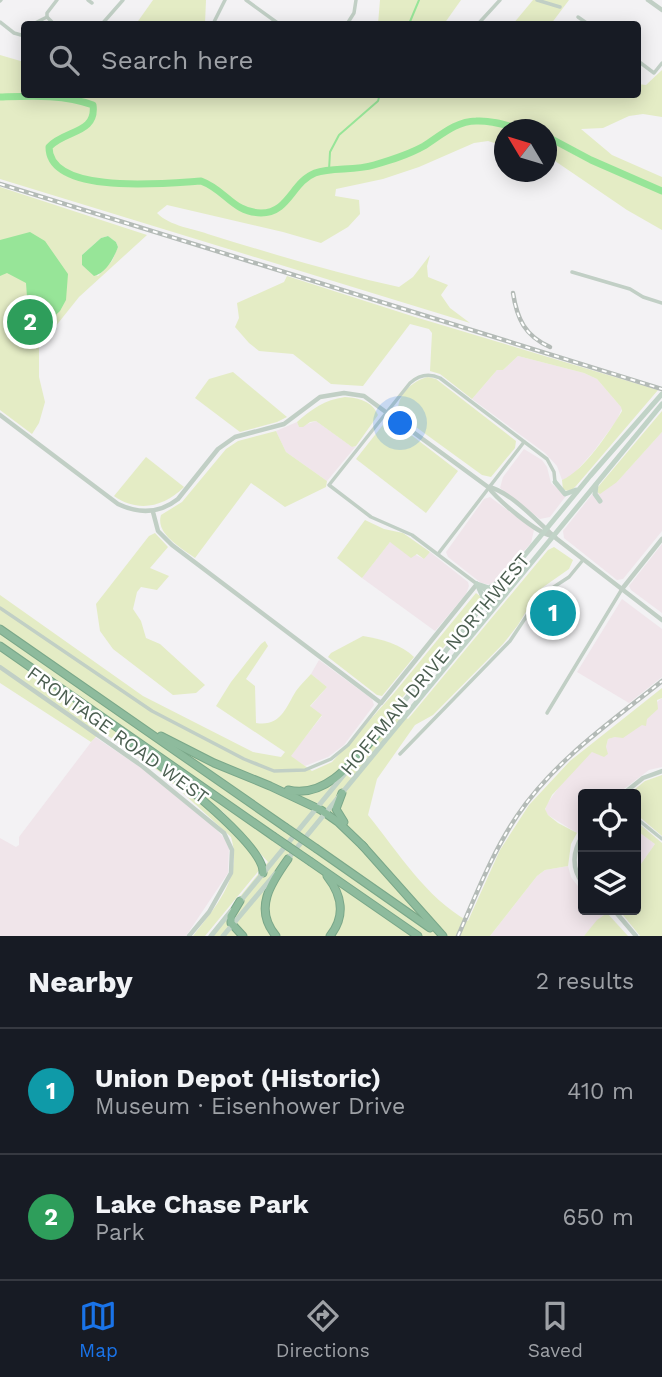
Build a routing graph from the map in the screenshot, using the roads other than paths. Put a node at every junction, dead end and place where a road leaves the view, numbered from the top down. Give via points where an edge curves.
1 (57, 0) edge
2 (123, 0) edge
3 (225, 0) edge
4 (247, 0) edge
5 (356, 0) edge
6 (500, 0) edge
7 (537, 0) edge
8 (648, 0) edge
9 (560, 7) dead end
10 (662, 10) edge
11 (47, 17) junction
12 (578, 17) dead end
13 (39, 21) edge
14 (51, 21) edge
15 (105, 21) edge
16 (214, 21) edge
17 (275, 21) edge
18 (349, 21) edge
19 (481, 21) edge
20 (584, 21) edge
21 (0, 22) edge
22 (21, 35) edge
23 (662, 62) edge
24 (641, 63) edge
25 (572, 272) dead end
26 (662, 303) edge
27 (662, 394) edge
28 (659, 402) edge
29 (387, 411) junction
30 (0, 415) edge
31 (524, 442) junction
32 (590, 476) junction
33 (555, 482) joint
34 (597, 482) junction
35 (488, 487) junction
36 (581, 503) junction
37 (153, 512) junction
38 (545, 531) junction
39 (553, 536) junction
40 (662, 539) edge
41 (438, 554) junction
42 (583, 560) junction
43 (510, 572) junction
44 (479, 585) junction
45 (622, 589) junction
46 (492, 594) junction
47 (0, 608) edge
48 (478, 612) junction
49 (662, 620) edge
50 (0, 629) edge
51 (0, 646) edge
52 (462, 647) junction
53 (0, 667) edge
54 (381, 703) junction
55 (112, 707) junction
56 (547, 713) dead end
57 (99, 715) junction
58 (384, 726) junction
59 (400, 754) dead end
60 (662, 771) edge
61 (270, 786) junction
62 (629, 789) edge
63 (342, 793) junction
64 (317, 808) junction
65 (326, 813) junction
66 (641, 822) edge
67 (662, 839) edge
68 (578, 843) edge
69 (364, 847) junction
70 (288, 859) junction
71 (311, 862) junction
72 (263, 873) junction
73 (578, 875) edge
74 (240, 901) junction
75 (618, 915) edge
76 (232, 926) junction
77 (189, 936) edge
78 (211, 936) edge
79 (223, 936) edge
80 (243, 936) edge
81 (276, 936) edge
82 (330, 936) edge
83 (418, 936) edge
84 (442, 936) edge
85 (636, 936) edge

1 - 11 street
2 - 15 street
3 - 16 street
4 - 17 street
5 - 18 street
6 - 19 street
7 - 9 street
8 - 10 street
11 - 13 street
11 - 14 street
12 - 20 street
21 - 22 street
23 - 24 street via 654,73
25 - 26 street
27 - 28 main road, HOFFMAN DRIVE NORTHWEST
28 - 32 main road, HOFFMAN DRIVE NORTHWEST
28 - 34 main road, HOFFMAN DRIVE NORTHWEST
29 - 31 street via 410,383 423,376 440,379
29 - 35 street
29 - 37 street via 364,396 320,397 284,424 225,443 178,499
29 - 41 street via 329,485 371,517 405,531
30 - 37 street via 117,504
31 - 33 street via 549,462
31 - 35 street
32 - 33 main road via 568,494
32 - 38 main road, HOFFMAN DRIVE NORTHWEST
34 - 36 main road, HOFFMAN DRIVE NORTHWEST
34 - 36 main road via 594,491 600,501 589,498
35 - 38 street via 500,491
35 - 41 street
36 - 39 main road, HOFFMAN DRIVE NORTHWEST
37 - 54 street via 158,531 172,545
38 - 39 street
38 - 43 main road, HOFFMAN DRIVE NORTHWEST
39 - 42 street
39 - 52 main road, HOFFMAN DRIVE NORTHWEST
40 - 45 street
41 - 44 street
42 - 45 street
42 - 59 street via 569,577 540,596 510,641
43 - 44 main road via 494,586
43 - 46 main road, HOFFMAN DRIVE NORTHWEST
44 - 46 main road
44 - 48 main road via 483,597
44 - 54 street
45 - 49 street
45 - 56 street
46 - 48 main road, HOFFMAN DRIVE NORTHWEST
46 - 52 main road via 493,603
47 - 54 street via 152,711 274,771 305,770 331,760
48 - 58 main road, HOFFMAN DRIVE NORTHWEST
50 - 55 highway
51 - 57 highway
52 - 63 main road, HOFFMAN DRIVE NORTHWEST
53 - 77 street, FRONTAGE ROAD WEST via 164,782 229,841 230,876
55 - 61 highway via 205,759
55 - 84 highway, bridge
57 - 71 highway, bridge
57 - 72 highway via 212,808 258,858
58 - 61 highway via 321,788 300,793
58 - 64 main road, HOFFMAN DRIVE NORTHWEST
60 - 62 street
61 - 64 highway
63 - 65 main road, HOFFMAN DRIVE NORTHWEST
63 - 69 highway via 337,813
64 - 65 highway
64 - 72 main road, HOFFMAN DRIVE NORTHWEST
65 - 69 highway
65 - 70 main road, HOFFMAN DRIVE NORTHWEST
66 - 67 street
68 - 73 street via 574,860
69 - 84 highway
70 - 76 main road, HOFFMAN DRIVE NORTHWEST
70 - 81 highway via 264,904 267,924
71 - 82 highway via 339,896 341,915
71 - 83 highway
72 - 74 main road, HOFFMAN DRIVE NORTHWEST
74 - 76 highway via 231,916
74 - 78 main road, HOFFMAN DRIVE NORTHWEST
75 - 85 street
76 - 79 main road, HOFFMAN DRIVE NORTHWEST
76 - 80 highway

